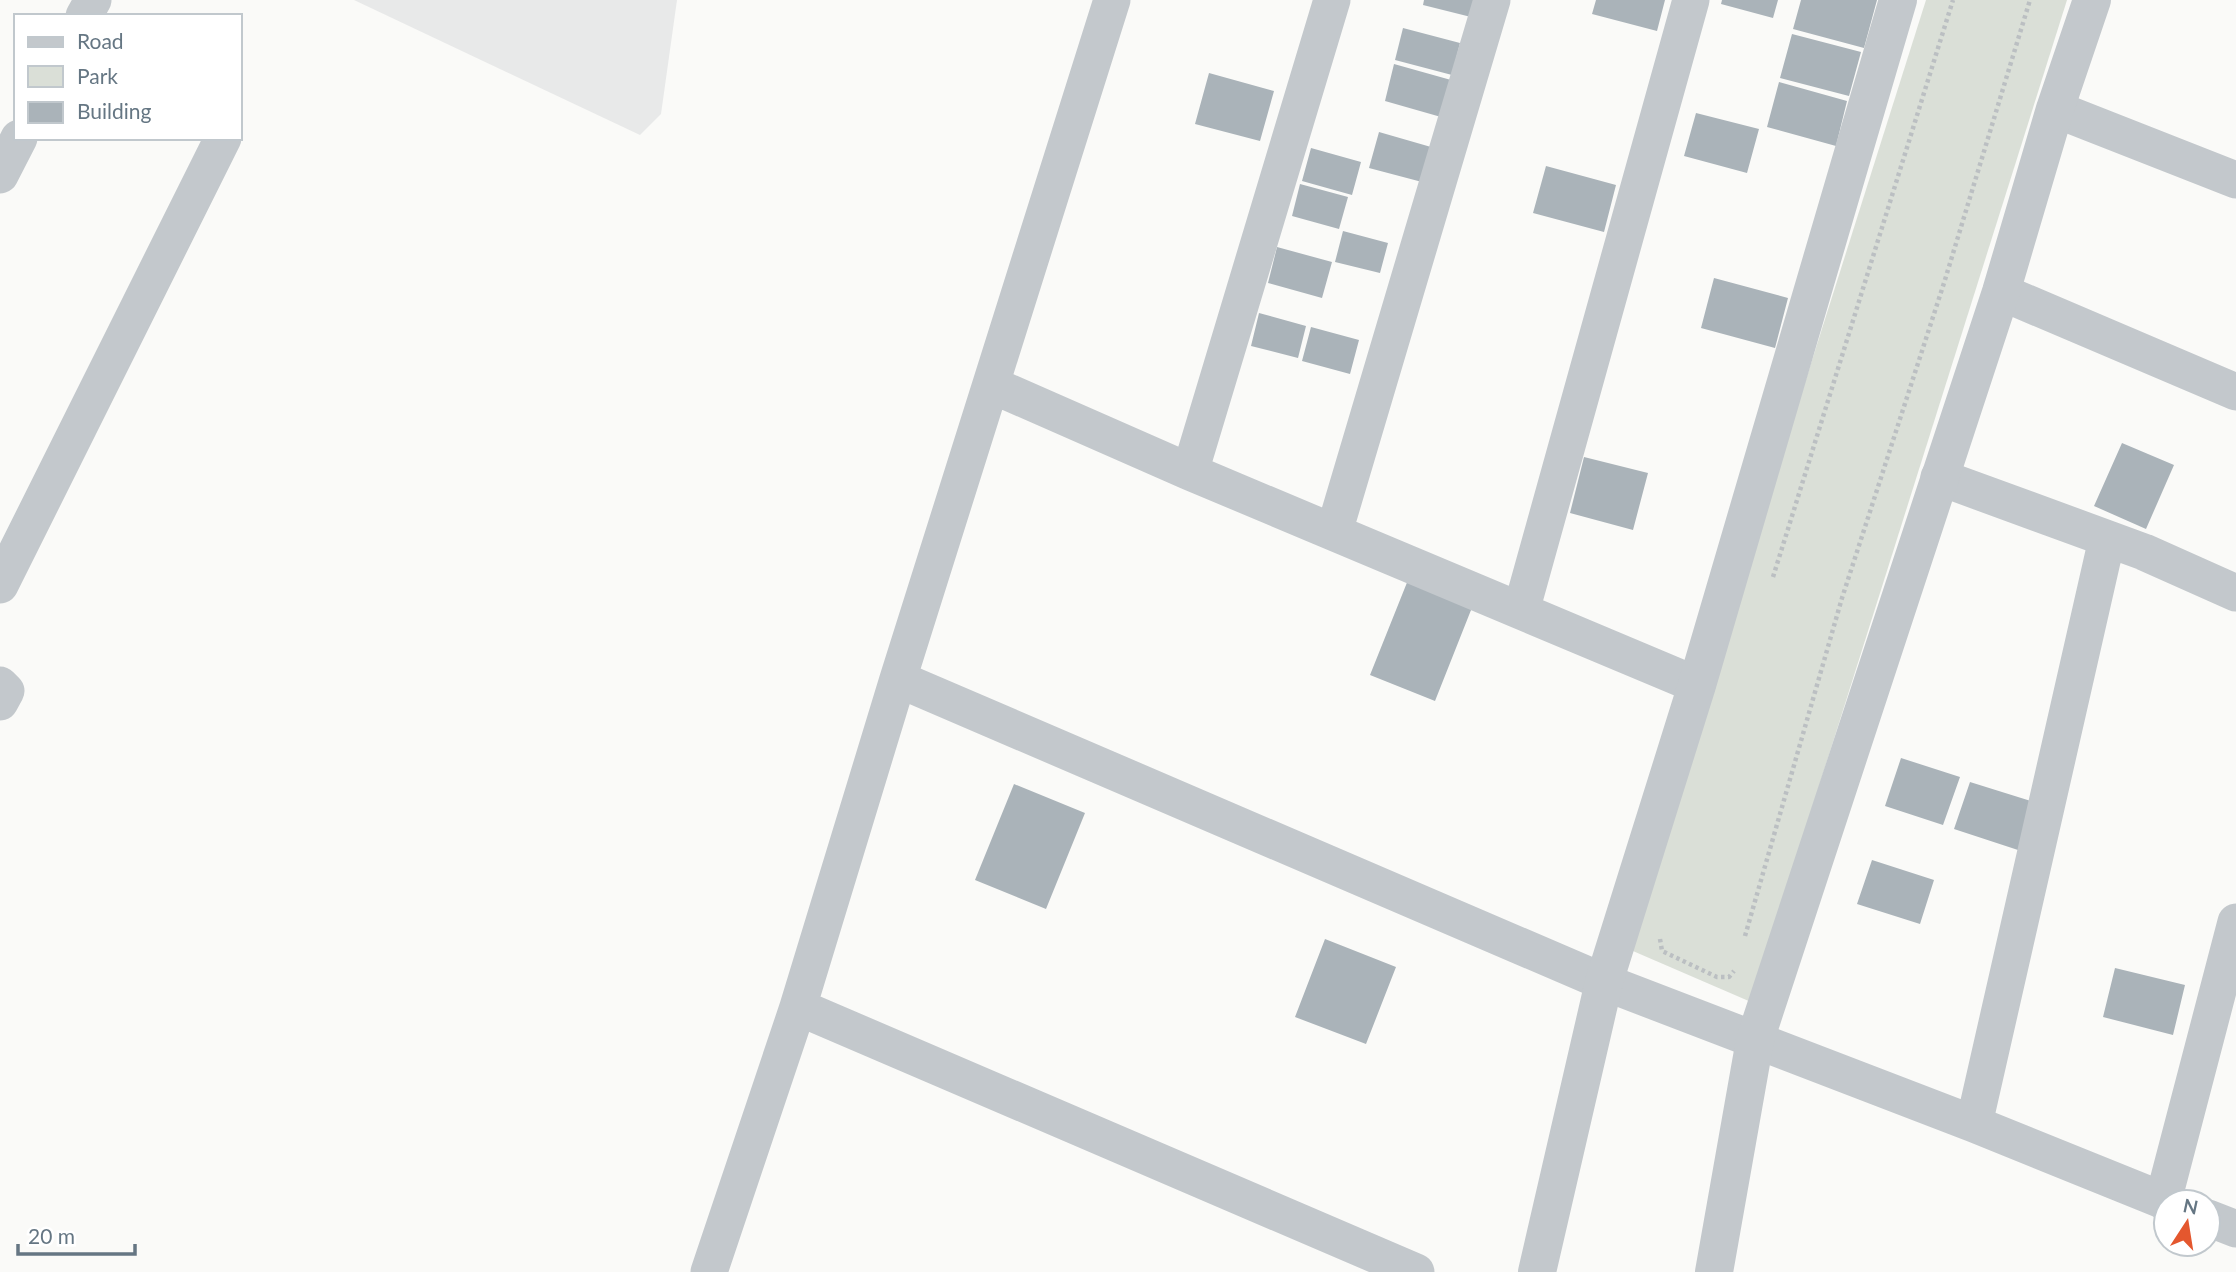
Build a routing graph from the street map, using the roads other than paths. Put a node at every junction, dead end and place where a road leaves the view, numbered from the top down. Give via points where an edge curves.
1 (1112, 0) edge
2 (1332, 0) edge
3 (1492, 0) edge
4 (1691, 0) edge
5 (1898, 0) edge
6 (2092, 0) edge
7 (2055, 109) junction
8 (18, 140) edge
9 (222, 140) edge
10 (0, 176) edge
11 (2236, 180) edge
12 (2001, 292) junction
13 (992, 385) junction
14 (2236, 392) edge
15 (1190, 471) junction
16 (1939, 477) junction
17 (1334, 532) junction
18 (2107, 539) junction
19 (0, 585) edge
20 (2236, 593) edge
21 (1521, 611) junction
22 (898, 679) junction
23 (0, 685) edge
24 (1697, 685) junction
25 (0, 702) edge
26 (2236, 922) edge
27 (1604, 982) junction
28 (799, 1007) junction
29 (1755, 1040) junction
30 (1973, 1124) junction
31 (2168, 1188) edge
32 (2152, 1196) edge
33 (709, 1272) edge
34 (1416, 1272) edge
35 (1536, 1272) edge
36 (1714, 1272) edge

1 - 13 street
2 - 15 street
3 - 17 street
4 - 21 street
5 - 24 street
6 - 7 street
7 - 11 street
7 - 12 street
8 - 10 street
9 - 19 street
12 - 14 street
12 - 16 street
13 - 15 street
13 - 22 street
15 - 17 street
16 - 18 street
16 - 29 street
17 - 21 street
18 - 20 street
18 - 30 street
21 - 24 street
22 - 27 street
22 - 28 street
23 - 25 street via 6,691
24 - 27 street
26 - 31 street
27 - 29 street
27 - 35 street
28 - 33 street
28 - 34 street
29 - 30 street
29 - 36 street
30 - 32 street

